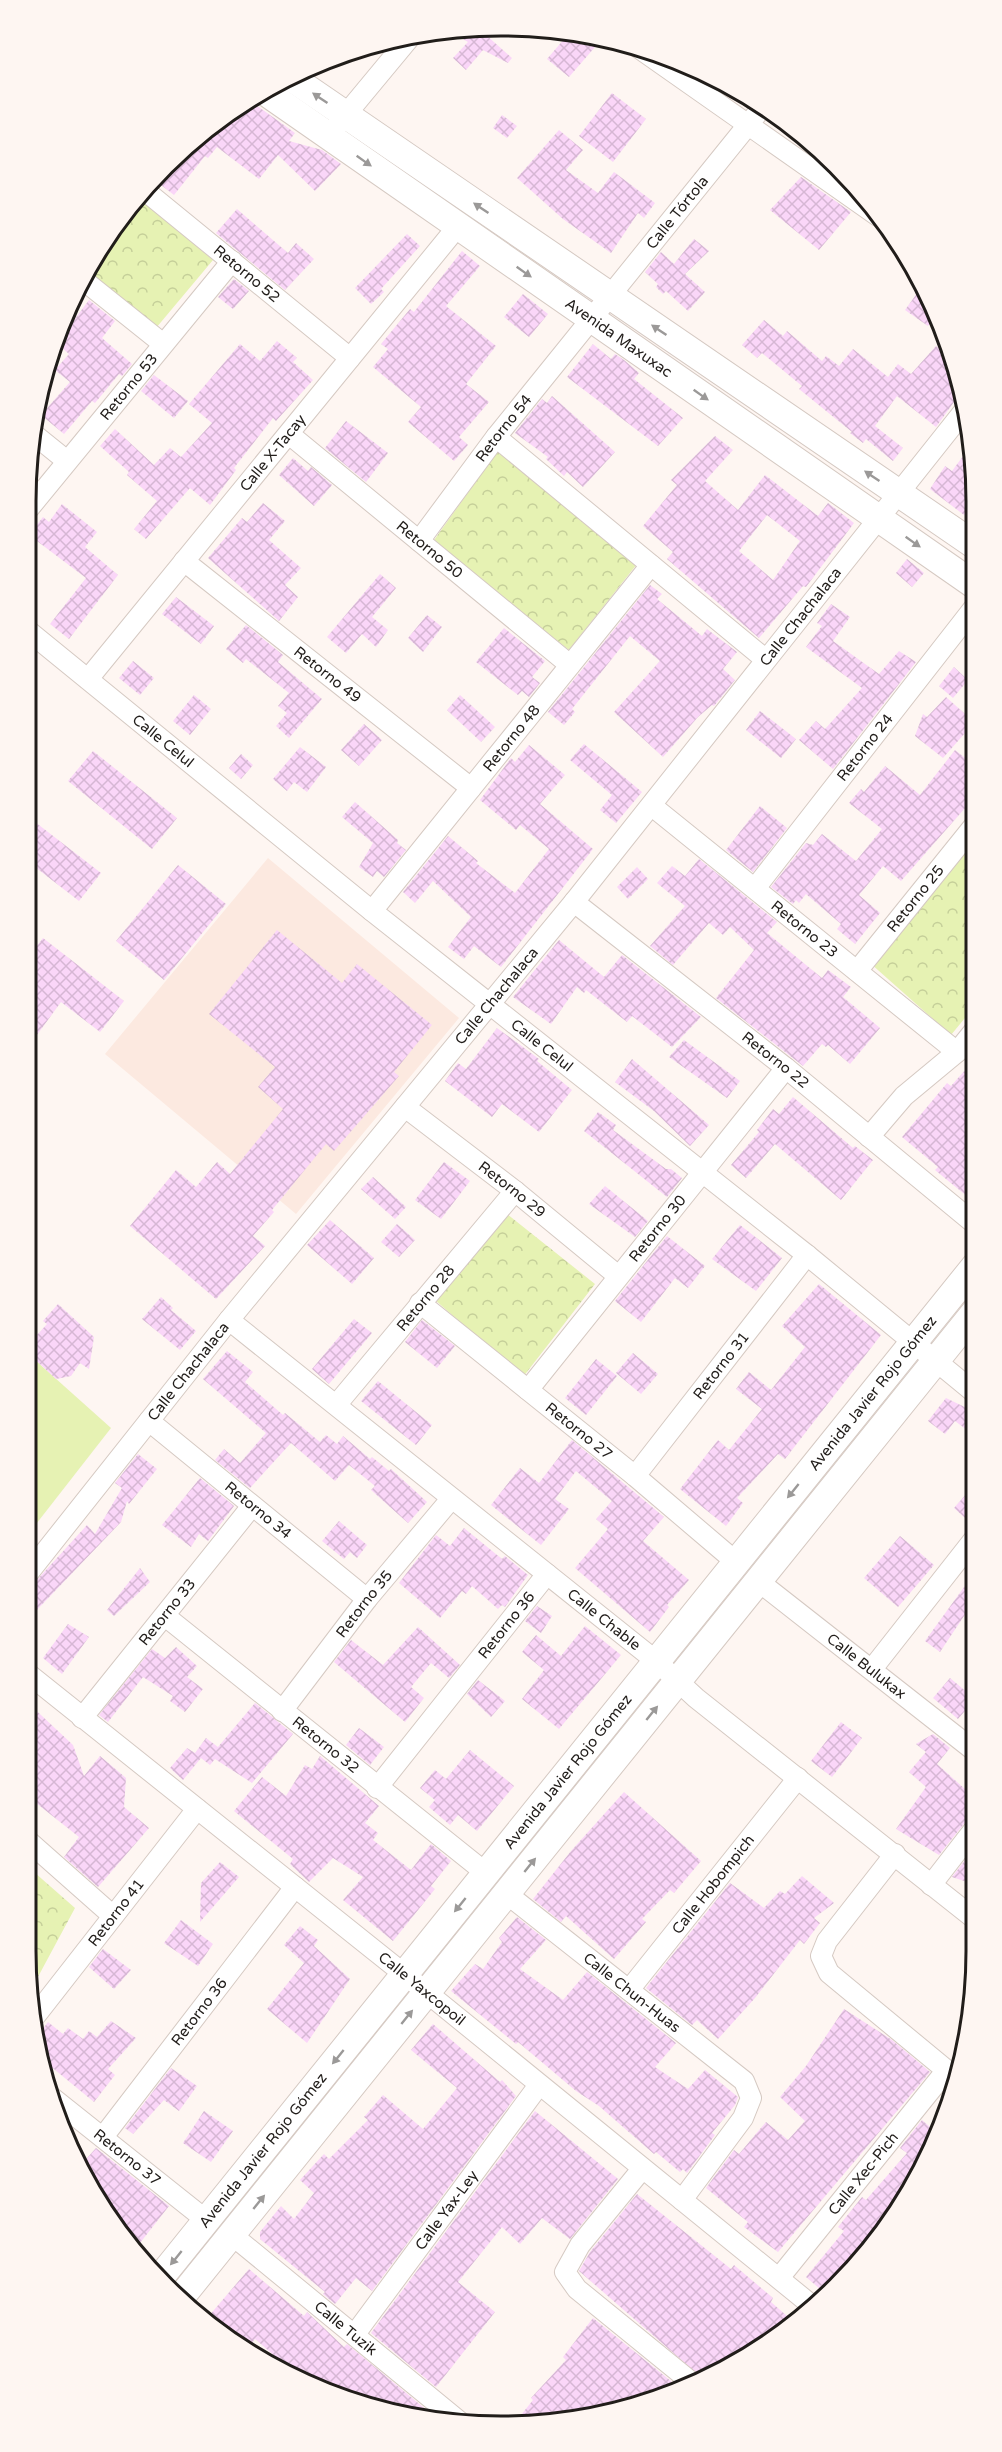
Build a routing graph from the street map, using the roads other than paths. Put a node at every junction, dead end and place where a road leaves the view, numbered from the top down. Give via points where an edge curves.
1 (402, 47) edge
2 (664, 66) edge
3 (298, 82) edge
4 (272, 97) edge
5 (758, 113) edge
6 (345, 115) junction
7 (748, 126) junction
8 (329, 137) junction
9 (150, 195) edge
10 (857, 201) edge
11 (458, 226) junction
12 (232, 261) junction
13 (89, 285) edge
14 (609, 295) junction
15 (591, 318) junction
16 (162, 343) junction
17 (350, 358) junction
18 (958, 418) edge
19 (289, 434) junction
20 (496, 437) junction
21 (40, 439) edge
22 (67, 461) junction
23 (898, 493) junction
24 (36, 499) edge
25 (879, 519) junction
26 (966, 539) edge
27 (419, 541) junction
28 (184, 561) junction
29 (651, 565) junction
30 (966, 579) edge
31 (966, 618) edge
32 (36, 637) edge
33 (765, 659) junction
34 (570, 665) junction
35 (88, 679) junction
36 (471, 788) junction
37 (652, 806) junction
38 (966, 837) edge
39 (756, 887) junction
40 (574, 902) junction
41 (372, 911) junction
42 (857, 971) junction
43 (489, 1005) junction
44 (966, 1041) edge
45 (957, 1052) junction
46 (786, 1068) junction
47 (405, 1107) junction
48 (869, 1137) junction
49 (701, 1171) junction
50 (515, 1191) junction
51 (966, 1217) edge
52 (807, 1255) junction
53 (617, 1275) junction
54 (966, 1277) edge
55 (420, 1303) junction
56 (229, 1320) junction
57 (966, 1323) edge
58 (912, 1343) junction
59 (935, 1361) junction
60 (966, 1387) edge
61 (528, 1390) junction
62 (337, 1404) junction
63 (148, 1420) junction
64 (635, 1476) junction
65 (451, 1499) junction
66 (252, 1506) junction
67 (966, 1549) edge
68 (736, 1562) junction
69 (36, 1563) edge
70 (547, 1574) junction
71 (758, 1581) junction
72 (367, 1599) junction
73 (165, 1616) junction
74 (656, 1661) junction
75 (872, 1669) junction
76 (36, 1680) edge
77 (678, 1681) junction
78 (282, 1711) junction
79 (82, 1718) junction
80 (966, 1744) edge
81 (798, 1778) junction
82 (378, 1788) junction
83 (196, 1809) junction
84 (966, 1840) edge
85 (36, 1848) edge
86 (894, 1854) junction
87 (486, 1873) junction
88 (931, 1885) junction
89 (295, 1887) junction
90 (507, 1894) junction
91 (966, 1912) edge
92 (113, 1916) junction
93 (404, 1974) junction
94 (629, 1990) junction
95 (426, 1994) junction
96 (40, 2010) edge
97 (949, 2074) edge
98 (947, 2079) edge
99 (539, 2085) junction
100 (63, 2106) edge
101 (103, 2138) junction
102 (642, 2169) junction
103 (682, 2200) junction
104 (206, 2220) junction
105 (232, 2235) junction
106 (165, 2272) edge
107 (779, 2278) junction
108 (186, 2293) edge
109 (807, 2302) edge
110 (355, 2334) junction
111 (686, 2378) edge
112 (448, 2413) edge

1 - 6 street
2 - 7 street
6 -> 3 main road, Avenida Maxuxac
4 - 8 main road, Avenida Maxuxac
5 - 7 street, Calle Tórtola
6 - 8 street
14 -> 6 main road, Avenida Maxuxac
7 - 10 street
7 - 14 street, Calle Tórtola
8 -> 11 main road, Avenida Maxuxac
9 - 12 street, Retorno 52
11 -> 15 main road, Avenida Maxuxac
11 - 17 street, Calle X-Tacay
12 - 16 street, Retorno 53
12 - 17 street, Retorno 52
13 - 16 street
14 - 15 street, Calle Tórtola
23 -> 14 main road, Avenida Maxuxac
15 - 20 street, Retorno 54
15 -> 25 main road, Avenida Maxuxac
16 - 22 street, Retorno 53
17 - 19 street, Calle X-Tacay
18 - 23 street, Calle Chachalaca
19 - 27 street, Retorno 50
19 - 28 street, Calle X-Tacay
20 - 27 street, Retorno 54
20 - 29 street
21 - 22 street
22 - 24 street, Retorno 53
23 - 25 street, Calle Chachalaca
23 - 26 main road, Avenida Maxuxac
25 -> 30 main road, Avenida Maxuxac
25 - 33 street, Calle Chachalaca
27 - 34 street, Retorno 50
28 - 35 street, Calle X-Tacay
28 - 36 street, Retorno 49
29 - 33 street
29 - 34 street, Retorno 48
31 - 39 street, Retorno 24
32 - 35 street, Calle Celul
33 - 37 street, Calle Chachalaca
34 - 36 street, Retorno 48
35 - 41 street, Calle Celul
36 - 41 street, Retorno 48
37 - 39 street, Retorno 23
37 - 40 street, Calle Chachalaca
38 - 42 street, Retorno 25
39 - 42 street, Retorno 23
40 - 43 street, Calle Chachalaca
40 - 46 street, Retorno 22
41 - 43 street, Calle Celul
42 - 45 street, Retorno 23
43 - 47 street, Calle Chachalaca
43 - 49 street, Calle Celul
44 - 45 street
45 - 48 street via 904,1096
46 - 48 street, Retorno 22
46 - 49 street, Retorno 30
47 - 50 street, Retorno 29
47 - 56 street, Calle Chachalaca
48 - 51 street, Retorno 22
49 - 52 street, Calle Celul
49 - 53 street, Retorno 30
50 - 53 street, Retorno 29
50 - 55 street, Retorno 28
52 - 58 street, Calle Celul
52 - 64 street, Retorno 31
53 - 61 street, Retorno 30
54 - 58 main road, Avenida Javier Rojo Gómez
55 - 61 street, Retorno 27
55 - 62 street, Retorno 28
56 - 62 street, Calle Chable
56 - 63 street, Calle Chachalaca
57 - 59 main road, Avenida Javier Rojo Gómez
58 - 59 street, Calle Celul
58 -> 68 main road, Avenida Javier Rojo Gómez
59 - 60 street, Calle Celul
59 - 71 main road, Avenida Javier Rojo Gómez
61 - 64 street, Retorno 27
62 - 65 street, Calle Chable
63 - 66 street, Retorno 34
63 - 69 street, Calle Chachalaca
64 - 68 street, Retorno 27
65 - 70 street, Calle Chable
65 - 72 street, Retorno 35
66 - 72 street, Retorno 34
66 - 73 street, Retorno 33
67 - 75 street
68 - 74 main road, Avenida Javier Rojo Gómez
70 - 74 street, Calle Chable
70 - 82 street, Retorno 36
71 - 75 street, Calle Bulukax
71 - 77 main road, Avenida Javier Rojo Gómez
72 - 78 street, Retorno 35
73 - 78 street, Retorno 32
73 - 79 street, Retorno 33
74 - 77 street, Calle Chable
74 - 87 main road, Avenida Javier Rojo Gómez
75 - 80 street, Calle Bulukax
76 - 79 street, Calle Yaxcopoil
77 - 81 street, Calle Chable
90 -> 77 main road, Avenida Javier Rojo Gómez
78 - 82 street, Retorno 32
79 - 83 street, Calle Yaxcopoil
81 - 86 street, Calle Chable
81 - 94 street, Calle Hobompich
82 - 87 street, Retorno 32
83 - 89 street, Calle Yaxcopoil
83 - 92 street, Retorno 41
84 - 88 street
85 - 92 street
86 - 88 street, Calle Chable
86 - 97 street via 827,1941 820,1956 829,1972
87 -> 93 main road, Avenida Javier Rojo Gómez
88 - 91 street, Calle Chable
89 - 93 street, Calle Yaxcopoil
89 - 101 street, Retorno 36
90 - 94 street, Calle Chun-Huas
90 - 95 main road, Avenida Javier Rojo Gómez
92 - 96 street, Retorno 41
93 - 95 street, Calle Yaxcopoil
93 -> 104 main road, Avenida Javier Rojo Gómez
94 - 103 street, Calle Chun-Huas via 744,2081 751,2098 743,2118
95 - 99 street, Calle Yaxcopoil
105 -> 95 main road, Avenida Javier Rojo Gómez
98 - 107 street, Calle Xec-Pich
99 - 102 street, Calle Yaxcopoil
99 - 110 street, Calle Yax-Ley
100 - 101 street, Retorno 37
101 - 104 street, Retorno 37
102 - 103 street, Calle Yaxcopoil
102 - 111 street via 580,2245 565,2272 577,2289
103 - 107 street, Calle Yaxcopoil
104 -> 106 main road, Avenida Javier Rojo Gómez
105 - 108 main road, Avenida Javier Rojo Gómez
105 - 110 street, Calle Tuzik
107 - 109 street, Calle Yaxcopoil
110 - 112 street, Calle Tuzik

